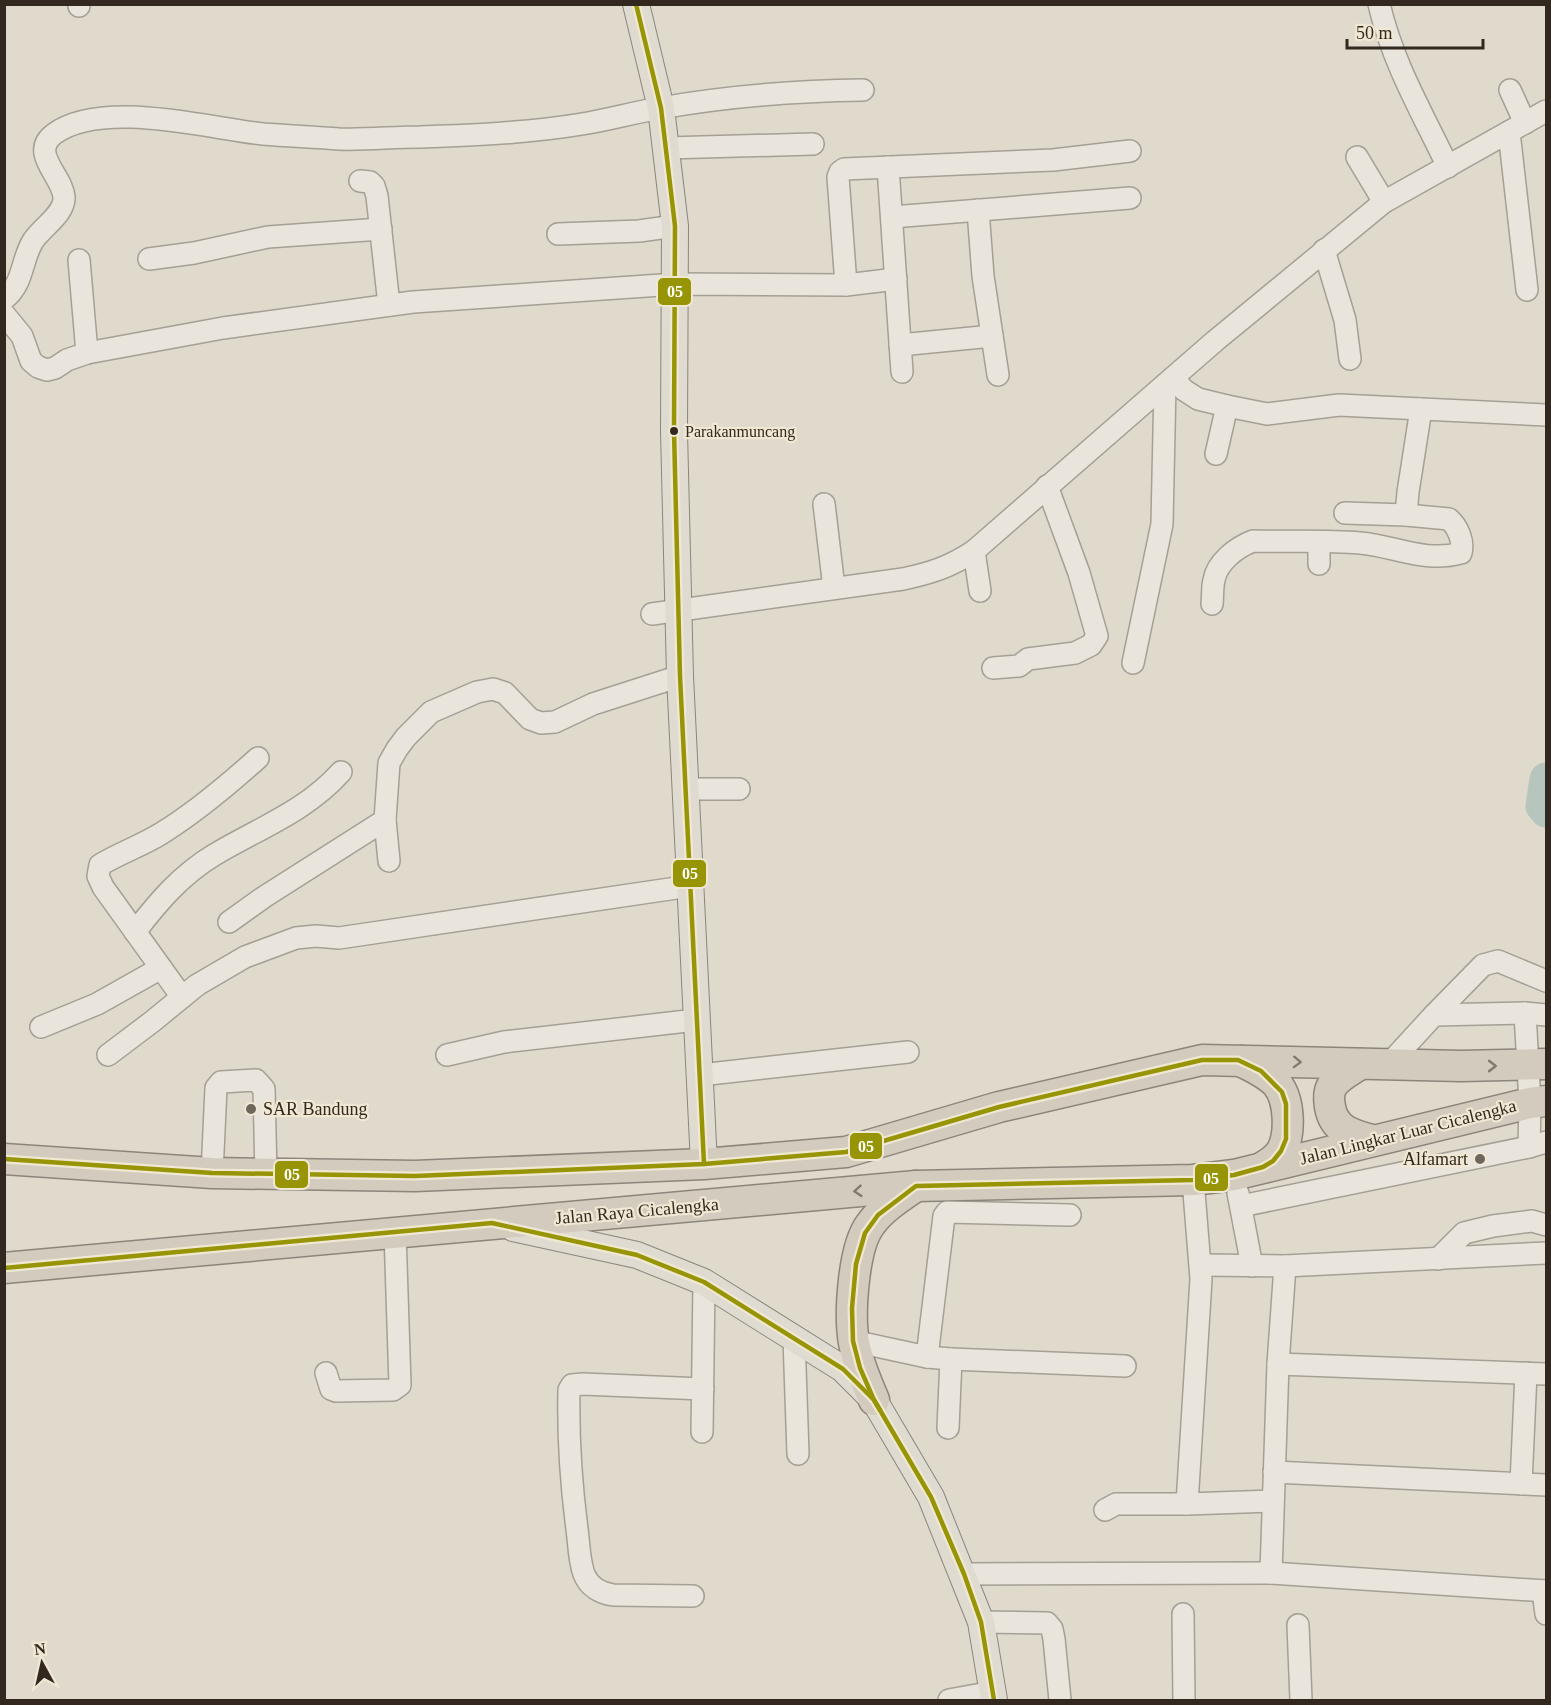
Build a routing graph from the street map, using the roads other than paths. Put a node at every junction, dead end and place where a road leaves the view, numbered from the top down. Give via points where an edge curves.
1 (636, 4) edge
2 (1379, 4) edge
3 (863, 90) dead end
4 (1510, 90) dead end
5 (661, 108) junction
6 (1546, 111) edge
7 (1517, 128) junction
8 (813, 144) dead end
9 (667, 148) junction
10 (1130, 151) dead end
11 (1358, 157) dead end
12 (888, 167) junction
13 (1448, 167) junction
14 (360, 181) dead end
15 (1130, 198) dead end
16 (1384, 201) junction
17 (978, 210) junction
18 (892, 217) junction
19 (675, 225) junction
20 (381, 229) junction
21 (558, 234) dead end
22 (1324, 250) junction
23 (149, 259) dead end
24 (79, 260) dead end
25 (896, 279) junction
26 (676, 284) junction
27 (846, 285) junction
28 (1527, 290) dead end
29 (4, 298) edge
30 (389, 305) junction
31 (4, 314) edge
32 (992, 336) junction
33 (900, 345) junction
34 (87, 353) junction
35 (1350, 359) dead end
36 (902, 372) dead end
37 (998, 375) dead end
38 (1169, 381) junction
39 (1227, 406) junction
40 (1421, 409) junction
41 (1546, 415) edge
42 (1216, 454) dead end
43 (1047, 486) junction
44 (824, 504) dead end
45 (1345, 513) dead end
46 (1406, 515) junction
47 (1319, 542) junction
48 (974, 551) junction
49 (1319, 564) dead end
50 (834, 588) junction
51 (980, 591) dead end
52 (1212, 604) dead end
53 (678, 610) junction
54 (652, 614) dead end
55 (1133, 663) dead end
56 (993, 668) dead end
57 (680, 676) junction
58 (258, 758) dead end
59 (341, 772) dead end
60 (685, 789) junction
61 (739, 789) dead end
62 (385, 820) junction
63 (389, 861) dead end
64 (690, 886) junction
65 (229, 922) dead end
66 (135, 932) junction
67 (161, 968) junction
68 (1546, 981) edge
69 (182, 997) junction
70 (1525, 1014) junction
71 (1434, 1015) junction
72 (1546, 1015) edge
73 (696, 1020) junction
74 (41, 1028) dead end
75 (908, 1052) dead end
76 (108, 1055) dead end
77 (447, 1055) dead end
78 (1238, 1060) junction
79 (1374, 1064) junction
80 (1537, 1065) edge
81 (700, 1075) junction
82 (1538, 1102) edge
83 (1372, 1140) junction
84 (1538, 1144) edge
85 (4, 1159) edge
86 (704, 1164) junction
87 (1263, 1167) junction
88 (212, 1173) junction
89 (1234, 1174) junction
90 (266, 1175) junction
91 (1192, 1180) junction
92 (916, 1186) junction
93 (1241, 1206) junction
94 (1070, 1215) dead end
95 (492, 1223) junction
96 (1546, 1225) edge
97 (395, 1232) junction
98 (1546, 1253) edge
99 (1438, 1259) junction
100 (1202, 1265) junction
101 (1252, 1266) junction
102 (1285, 1266) junction
103 (4, 1268) edge
104 (704, 1282) junction
105 (794, 1338) junction
106 (853, 1341) junction
107 (927, 1357) junction
108 (951, 1359) junction
109 (1278, 1364) junction
110 (1125, 1366) dead end
111 (326, 1373) dead end
112 (1536, 1374) edge
113 (703, 1389) junction
114 (874, 1400) junction
115 (948, 1428) dead end
116 (702, 1432) dead end
117 (798, 1454) dead end
118 (1274, 1472) junction
119 (1521, 1484) junction
120 (1546, 1485) edge
121 (1272, 1501) junction
122 (1188, 1504) junction
123 (1105, 1510) dead end
124 (1271, 1573) junction
125 (964, 1574) junction
126 (1545, 1591) edge
127 (693, 1596) dead end
128 (1183, 1614) dead end
129 (1546, 1614) edge
130 (981, 1622) junction
131 (1298, 1625) dead end
132 (993, 1696) edge
133 (950, 1701) edge
134 (1060, 1701) edge
135 (1184, 1701) edge
136 (1301, 1701) edge

1 - 5 main road
2 - 13 street via 1406,83
3 - 5 street via 759,94
4 - 7 street
5 - 9 main road
5 - 29 street via 583,124 504,134 342,139 262,134 144,117 81,121 47,141 45,157 61,186 63,207 33,242 21,279
6 - 7 street
7 - 13 street
7 - 28 street
8 - 9 street
9 - 19 main road
10 - 12 street via 1053,160
11 - 16 street
12 - 18 street
12 - 27 street via 844,168 838,177
13 - 16 street
14 - 20 street via 374,186
15 - 17 street
16 - 22 street
17 - 18 street
17 - 32 street
18 - 25 street
19 - 21 street via 639,231
19 - 26 main road
20 - 23 street via 268,237
20 - 30 street
22 - 35 street via 1345,320
22 - 38 street
24 - 34 street
25 - 27 street
25 - 33 street
26 - 27 street
26 - 30 street
26 - 53 main road
30 - 34 street via 223,328
31 - 34 street via 38,367 55,368
32 - 33 street
32 - 37 street
33 - 36 street
38 - 39 street via 1198,399
38 - 43 street
38 - 55 street via 1162,524
39 - 40 street via 1267,414 1339,405
39 - 42 street
40 - 41 street
40 - 46 street
43 - 48 street
43 - 56 street via 1097,636 1091,645 1075,653
44 - 50 street
45 - 46 street
46 - 47 street via 1449,519 1459,532 1461,553 1411,555 1360,543
47 - 49 street
47 - 52 street via 1253,541 1244,545 1231,554 1214,578
48 - 50 street via 933,572
48 - 51 street
50 - 53 street
53 - 54 street
53 - 57 main road
57 - 60 main road
57 - 62 street via 593,704 555,722 530,719 505,693 493,689 431,712 406,737 389,764
58 - 66 street via 229,785 162,834 100,865 98,876 103,887
59 - 66 street via 300,809 213,856 178,880
60 - 61 street
60 - 64 main road
62 - 63 street
62 - 65 street
64 - 69 street via 339,938 296,938 245,957
64 - 73 main road
66 - 67 street
67 - 69 street
67 - 74 street via 97,1004
68 - 71 street via 1498,961 1491,962 1483,965
69 - 76 street
70 - 71 street
70 - 72 street
70 - 80 street
71 - 79 street
73 - 77 street via 504,1042
73 - 81 main road
75 - 81 street
78 -> 79 highway
78 - 86 highway via 1202,1060 999,1107 846,1152
78 - 87 highway via 1275,1083 1286,1104 1286,1139 1273,1161
79 -> 80 highway
79 - 83 highway via 1340,1078 1331,1089 1329,1101 1337,1125 1352,1135
80 - 82 street
81 - 86 main road
82 - 83 highway, Jalan Lingkar Luar Cicalengka
82 - 84 street
83 - 87 highway, Jalan Lingkar Luar Cicalengka
84 - 93 street
85 - 88 highway
86 - 90 highway via 415,1176
87 - 89 highway, Jalan Lingkar Luar Cicalengka
88 - 90 highway
88 - 90 street via 216,1088 221,1082 256,1080 264,1089
89 - 91 highway, Jalan Raya Cicalengka
89 - 93 street
91 - 92 highway, Jalan Raya Cicalengka
91 - 100 street
92 -> 95 highway, Jalan Raya Cicalengka
92 - 106 highway via 878,1215 865,1233 856,1264
93 - 101 street
94 - 107 street via 947,1212
95 - 97 highway, Jalan Raya Cicalengka
95 - 104 main road via 637,1255
96 - 99 street via 1532,1221 1464,1233
97 - 103 highway, Jalan Raya Cicalengka
97 - 111 street via 400,1385 393,1390 336,1391 331,1389
98 - 99 street
99 - 102 street
100 - 101 street
100 - 122 street
101 - 102 street
102 - 109 street
104 - 105 main road
104 - 113 street
105 - 114 main road via 843,1369
105 - 117 street
106 - 107 street
106 - 114 highway
107 - 108 street
108 - 110 street
108 - 115 street
109 - 112 street
109 - 118 street
112 - 119 street
113 - 116 street
113 - 127 street via 583,1384 572,1385 569,1390 573,1497 588,1581 613,1595
114 - 125 main road via 931,1497
118 - 119 street
118 - 121 street
119 - 120 street
121 - 122 street
121 - 124 street
122 - 123 street via 1116,1504
124 - 125 street
124 - 126 street
125 - 130 main road
126 - 129 street
128 - 135 street
130 - 132 main road
130 - 134 street via 1047,1623 1054,1639
131 - 136 street
132 - 133 street

